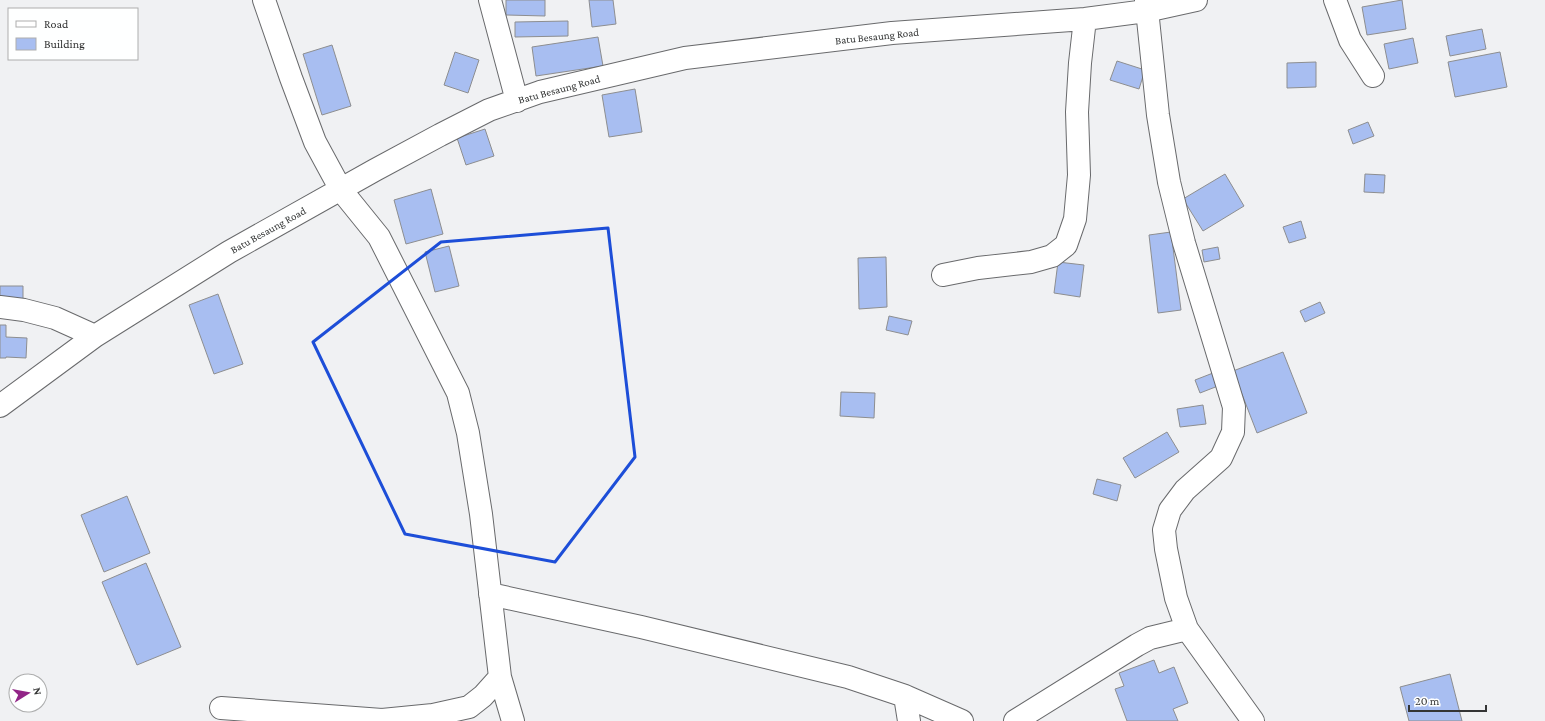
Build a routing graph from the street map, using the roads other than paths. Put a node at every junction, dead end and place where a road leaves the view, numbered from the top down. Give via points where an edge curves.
1 (264, 0) edge
2 (490, 0) edge
3 (1196, 0) edge
4 (1336, 0) edge
5 (1146, 6) edge
6 (1085, 20) junction
7 (1373, 76) dead end
8 (517, 101) junction
9 (341, 190) junction
10 (943, 275) dead end
11 (0, 307) edge
12 (95, 336) junction
13 (0, 406) edge
14 (490, 594) junction
15 (1187, 629) junction
16 (500, 677) junction
17 (905, 696) junction
18 (222, 708) dead end
19 (513, 721) edge
20 (909, 721) edge
21 (962, 721) edge
22 (1015, 721) edge
23 (1253, 721) edge

1 - 9 street via 315,142
2 - 8 street
3 - 5 street, Batu Besaung Road
4 - 7 street via 1350,40
5 - 6 street, Batu Besaung Road
5 - 15 street via 1158,115 1169,182 1184,243 1234,407 1233,432 1221,458 1185,490 1170,510 1164,530 1176,598
6 - 8 street, Batu Besaung Road via 892,33 685,58 540,92
6 - 10 street via 1080,63 1075,219 1066,245 1052,256 1031,262
8 - 9 street, Batu Besaung Road via 489,110
9 - 12 street, Batu Besaung Road via 229,252
9 - 14 street via 379,237 458,393 468,433 481,514
11 - 12 street via 55,318
12 - 13 street, Batu Besaung Road
14 - 16 street
14 - 17 street via 832,673
15 - 22 street via 1143,641
15 - 23 street
16 - 18 street via 484,696 469,706 432,715 382,720
16 - 19 street
17 - 20 street
17 - 21 street

